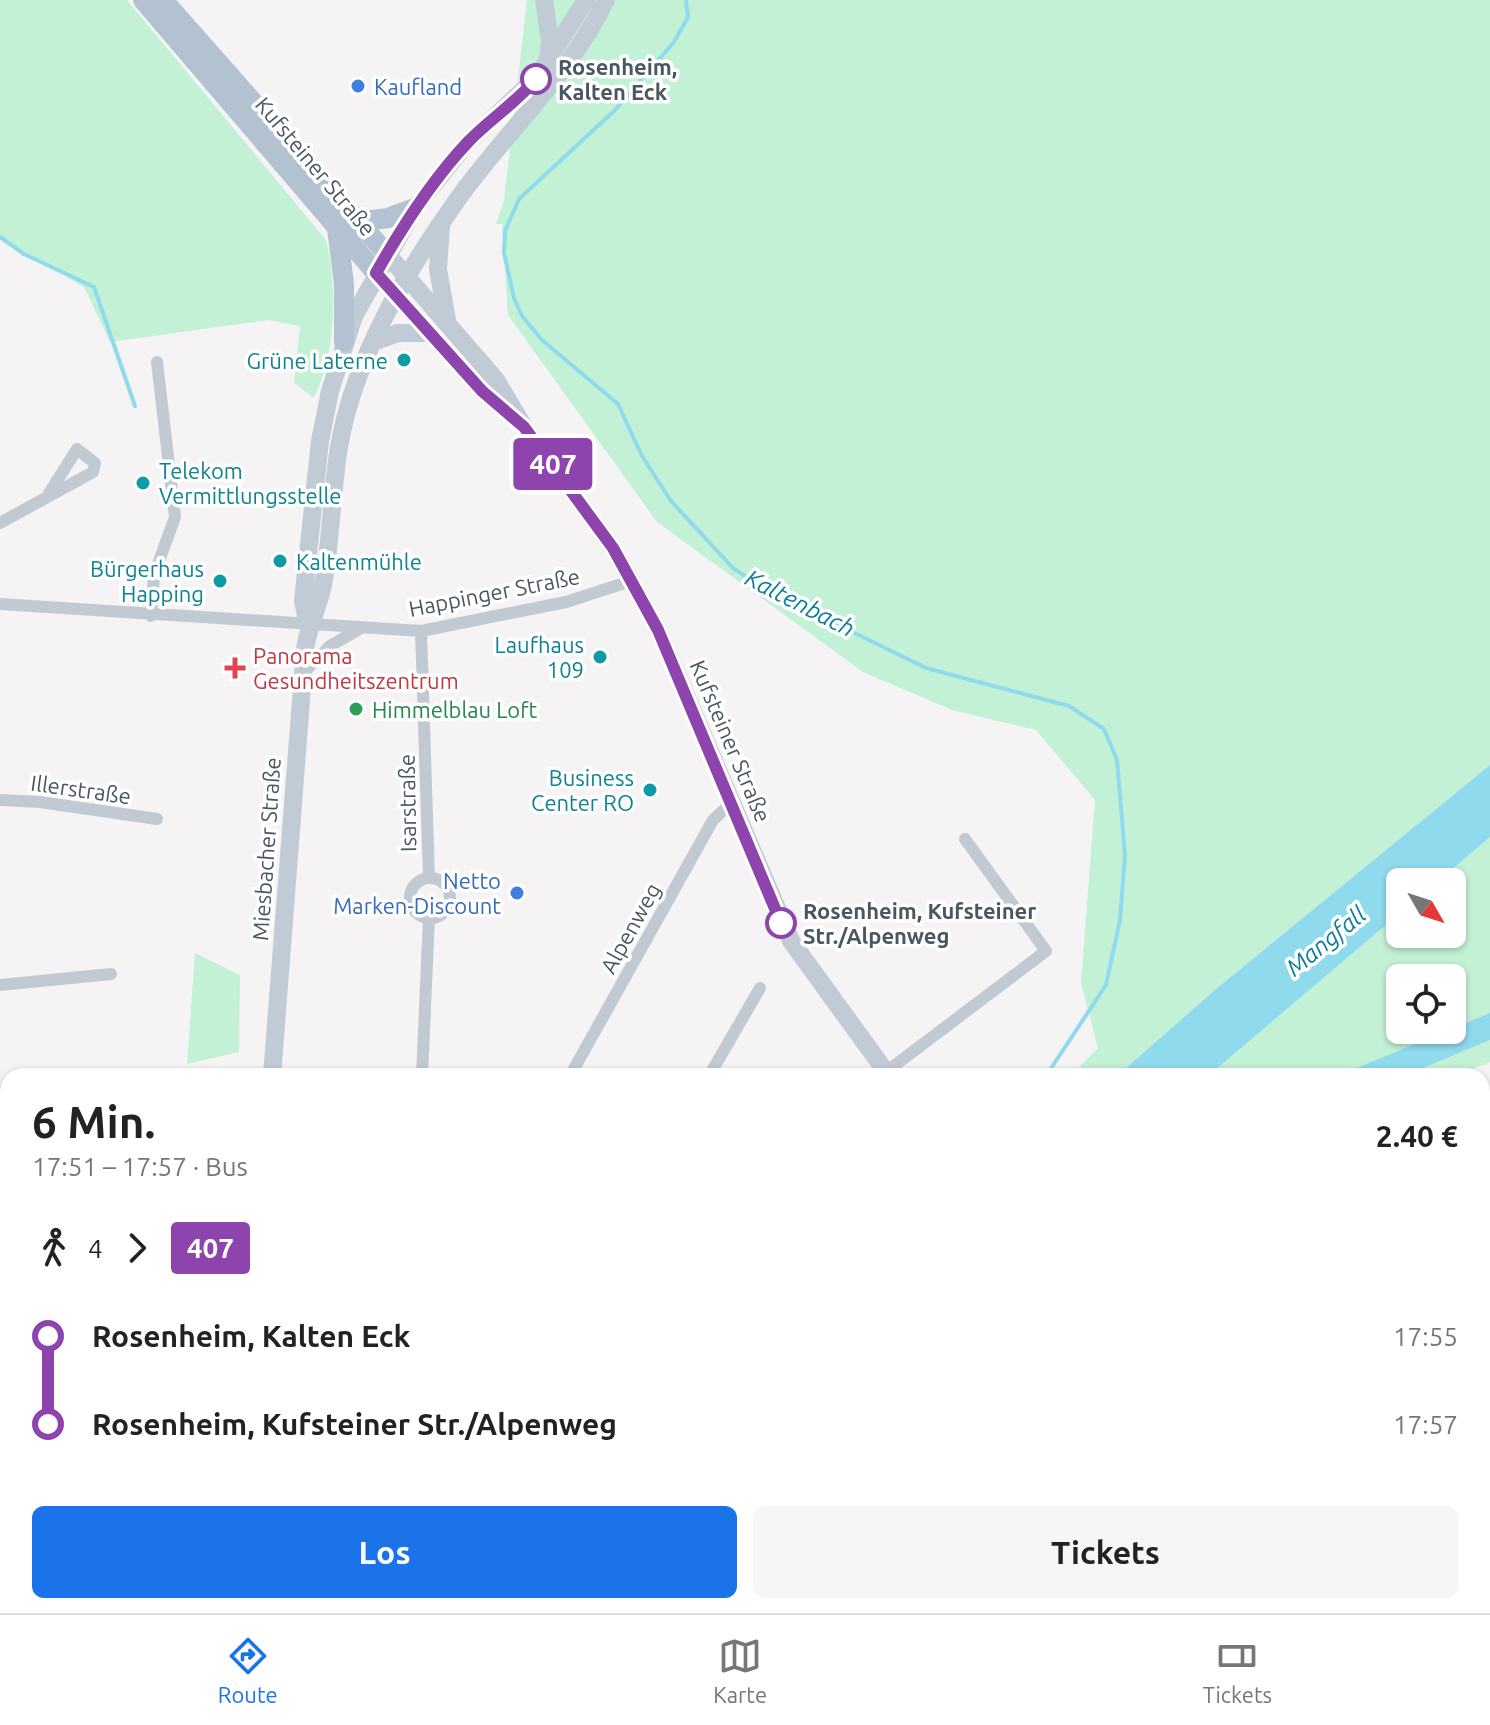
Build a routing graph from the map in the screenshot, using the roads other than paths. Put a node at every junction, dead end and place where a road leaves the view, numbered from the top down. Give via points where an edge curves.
1 (143, 0) edge
2 (163, 0) edge
3 (546, 0) edge
4 (606, 0) edge
5 (582, 4) edge
6 (598, 18) junction
7 (548, 63) junction
8 (415, 208) junction
9 (442, 222) junction
10 (347, 225) junction
11 (387, 254) junction
12 (376, 273) junction
13 (408, 277) junction
14 (397, 296) junction
15 (447, 323) junction
16 (430, 333) junction
17 (344, 342) junction
18 (373, 342) junction
19 (157, 362) dead end
20 (524, 427) junction
21 (48, 495) dead end
22 (0, 523) edge
23 (631, 581) junction
24 (0, 604) edge
25 (151, 616) junction
26 (308, 625) junction
27 (361, 628) junction
28 (421, 631) junction
29 (302, 674) junction
30 (0, 800) edge
31 (730, 804) junction
32 (157, 819) dead end
33 (965, 839) dead end
34 (429, 878) junction
35 (429, 917) junction
36 (111, 974) dead end
37 (0, 985) edge
38 (760, 988) dead end
39 (273, 1068) edge
40 (422, 1068) edge
41 (574, 1068) edge
42 (714, 1068) edge
43 (883, 1068) edge
44 (895, 1068) edge

1 - 10 main road, Kufsteiner Straße
2 - 10 main road, Kufsteiner Straße
3 - 5 main road
3 - 7 main road
4 - 6 main road, Miesbacher Straße
5 - 6 main road
5 - 7 main road, Miesbacher Straße
6 - 9 main road, Miesbacher Straße via 552,85
7 - 8 main road, Miesbacher Straße via 516,101 466,144
8 - 10 main road
8 - 11 main road, Miesbacher Straße
9 - 13 main road, Miesbacher Straße
9 - 15 main road via 438,269
10 - 11 main road, Kufsteiner Straße
10 - 12 main road, Kufsteiner Straße
10 - 17 main road
11 - 12 main road, Miesbacher Straße
11 - 13 main road, Kufsteiner Straße
12 - 14 main road, Kufsteiner Straße
12 - 17 main road, Miesbacher Straße
13 - 14 main road, Miesbacher Straße
13 - 15 main road, Kufsteiner Straße
14 - 16 main road, Kufsteiner Straße
14 - 18 main road, Miesbacher Straße
15 - 20 main road, Kufsteiner Straße via 496,380
16 - 18 main road via 398,333
16 - 20 main road, Kufsteiner Straße via 482,391
17 - 26 main road, Miesbacher Straße via 320,441 303,601
18 - 26 main road, Miesbacher Straße via 339,446 323,589
19 - 25 street via 175,517 154,575
20 - 23 main road, Kufsteiner Straße via 594,520
21 - 22 street
23 - 28 street, Happinger Straße via 566,602
23 - 31 main road, Kufsteiner Straße via 658,630
24 - 25 street, Happinger Straße
25 - 26 street, Happinger Straße
26 - 27 street, Happinger Straße
26 - 29 main road, Miesbacher Straße
27 - 28 street, Happinger Straße
27 - 29 street via 330,646
28 - 34 street, Isarstraße
29 - 39 main road, Miesbacher Straße
30 - 32 street, Illerstraße
31 - 41 street, Alpenweg via 713,820
31 - 43 main road, Kufsteiner Straße via 791,941
33 - 44 street via 1046,951
34 - 35 street, Isarstraße via 412,888 410,901
34 - 35 street, Isarstraße via 441,881 450,897 441,914
35 - 40 street, Isarstraße
36 - 37 street
38 - 42 street

